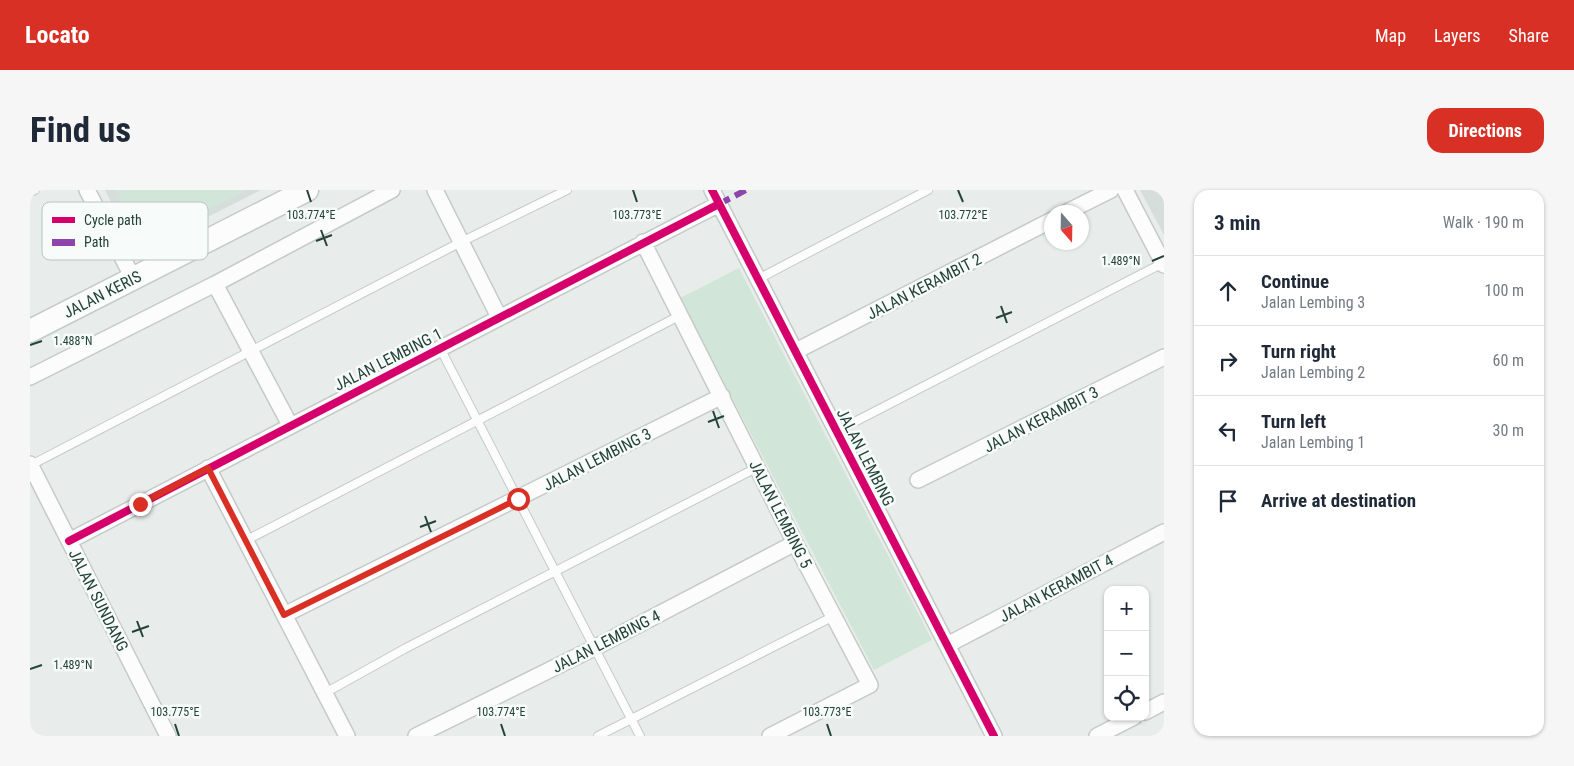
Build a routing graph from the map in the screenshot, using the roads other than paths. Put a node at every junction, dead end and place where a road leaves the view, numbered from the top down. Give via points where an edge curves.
1 (35, 190) edge
2 (87, 190) edge
3 (307, 190) edge
4 (392, 190) edge
5 (435, 190) edge
6 (567, 190) edge
7 (712, 190) edge
8 (928, 190) edge
9 (1111, 190) edge
10 (1125, 190) edge
11 (30, 192) edge
12 (93, 202) edge
13 (719, 204) junction
14 (1081, 205) edge
15 (1044, 224) edge
16 (208, 240) edge
17 (461, 242) junction
18 (643, 242) junction
19 (124, 260) edge
20 (169, 260) edge
21 (1164, 264) edge
22 (133, 278) junction
23 (758, 279) junction
24 (215, 284) junction
25 (680, 315) junction
26 (499, 317) junction
27 (30, 331) edge
28 (440, 348) junction
29 (796, 351) junction
30 (250, 352) junction
31 (1164, 357) edge
32 (30, 377) edge
33 (722, 396) junction
34 (478, 421) junction
35 (290, 425) junction
36 (837, 431) junction
37 (30, 464) edge
38 (758, 467) junction
39 (208, 468) junction
40 (918, 480) dead end
41 (518, 499) junction
42 (1164, 532) edge
43 (69, 541) junction
44 (245, 541) junction
45 (795, 543) junction
46 (557, 571) junction
47 (284, 615) junction
48 (834, 616) junction
49 (947, 645) junction
50 (596, 647) junction
51 (325, 693) junction
52 (1164, 702) edge
53 (1149, 710) edge
54 (632, 718) junction
55 (1126, 721) edge
56 (168, 736) edge
57 (347, 736) edge
58 (416, 736) edge
59 (598, 736) edge
60 (640, 736) edge
61 (770, 736) edge
62 (994, 736) edge
63 (1097, 736) edge

1 - 11 lane
2 - 12 street
3 - 16 street, JALAN KERIS
4 - 24 street
5 - 17 street
6 - 17 lane
7 - 13 street, JALAN LEMBING
8 - 23 lane
9 - 14 street
10 - 21 street
13 - 18 street, JALAN LEMBING 1
13 - 23 street, JALAN LEMBING
15 - 29 street, JALAN KERAMBIT 2
17 - 26 street
17 - 30 lane
18 - 25 street, JALAN LEMBING 5
18 - 26 street, JALAN LEMBING 1
19 - 22 street
20 - 22 street, JALAN KERIS
21 - 36 lane
22 - 27 street, JALAN KERIS
23 - 29 street, JALAN LEMBING
24 - 30 street
24 - 32 street
25 - 33 street, JALAN LEMBING 5
25 - 34 lane
26 - 28 street, JALAN LEMBING 1
28 - 34 lane
28 - 35 street, JALAN LEMBING 1
29 - 36 street, JALAN LEMBING
30 - 35 street
30 - 37 lane
31 - 40 street, JALAN KERAMBIT 3
33 - 38 street, JALAN LEMBING 5
33 - 41 street, JALAN LEMBING 3
34 - 41 lane
34 - 44 lane
35 - 39 street, JALAN LEMBING 1
36 - 49 street, JALAN LEMBING
37 - 43 street, JALAN SUNDANG
38 - 45 street, JALAN LEMBING 5
38 - 46 lane
39 - 43 street, JALAN LEMBING 1
39 - 44 street
41 - 46 lane
41 - 47 street, JALAN LEMBING 3
42 - 49 street, JALAN KERAMBIT 4
43 - 56 street, JALAN SUNDANG
44 - 47 street
45 - 48 street, JALAN LEMBING 5
45 - 50 street, JALAN LEMBING 4
46 - 50 lane
46 - 51 lane
47 - 51 street
48 - 54 lane
48 - 61 street, JALAN LEMBING 5 via 870,685
49 - 62 street, JALAN LEMBING
50 - 54 lane
50 - 58 street, JALAN LEMBING 4
51 - 57 street
52 - 53 street
54 - 59 lane
54 - 60 lane
55 - 63 street

